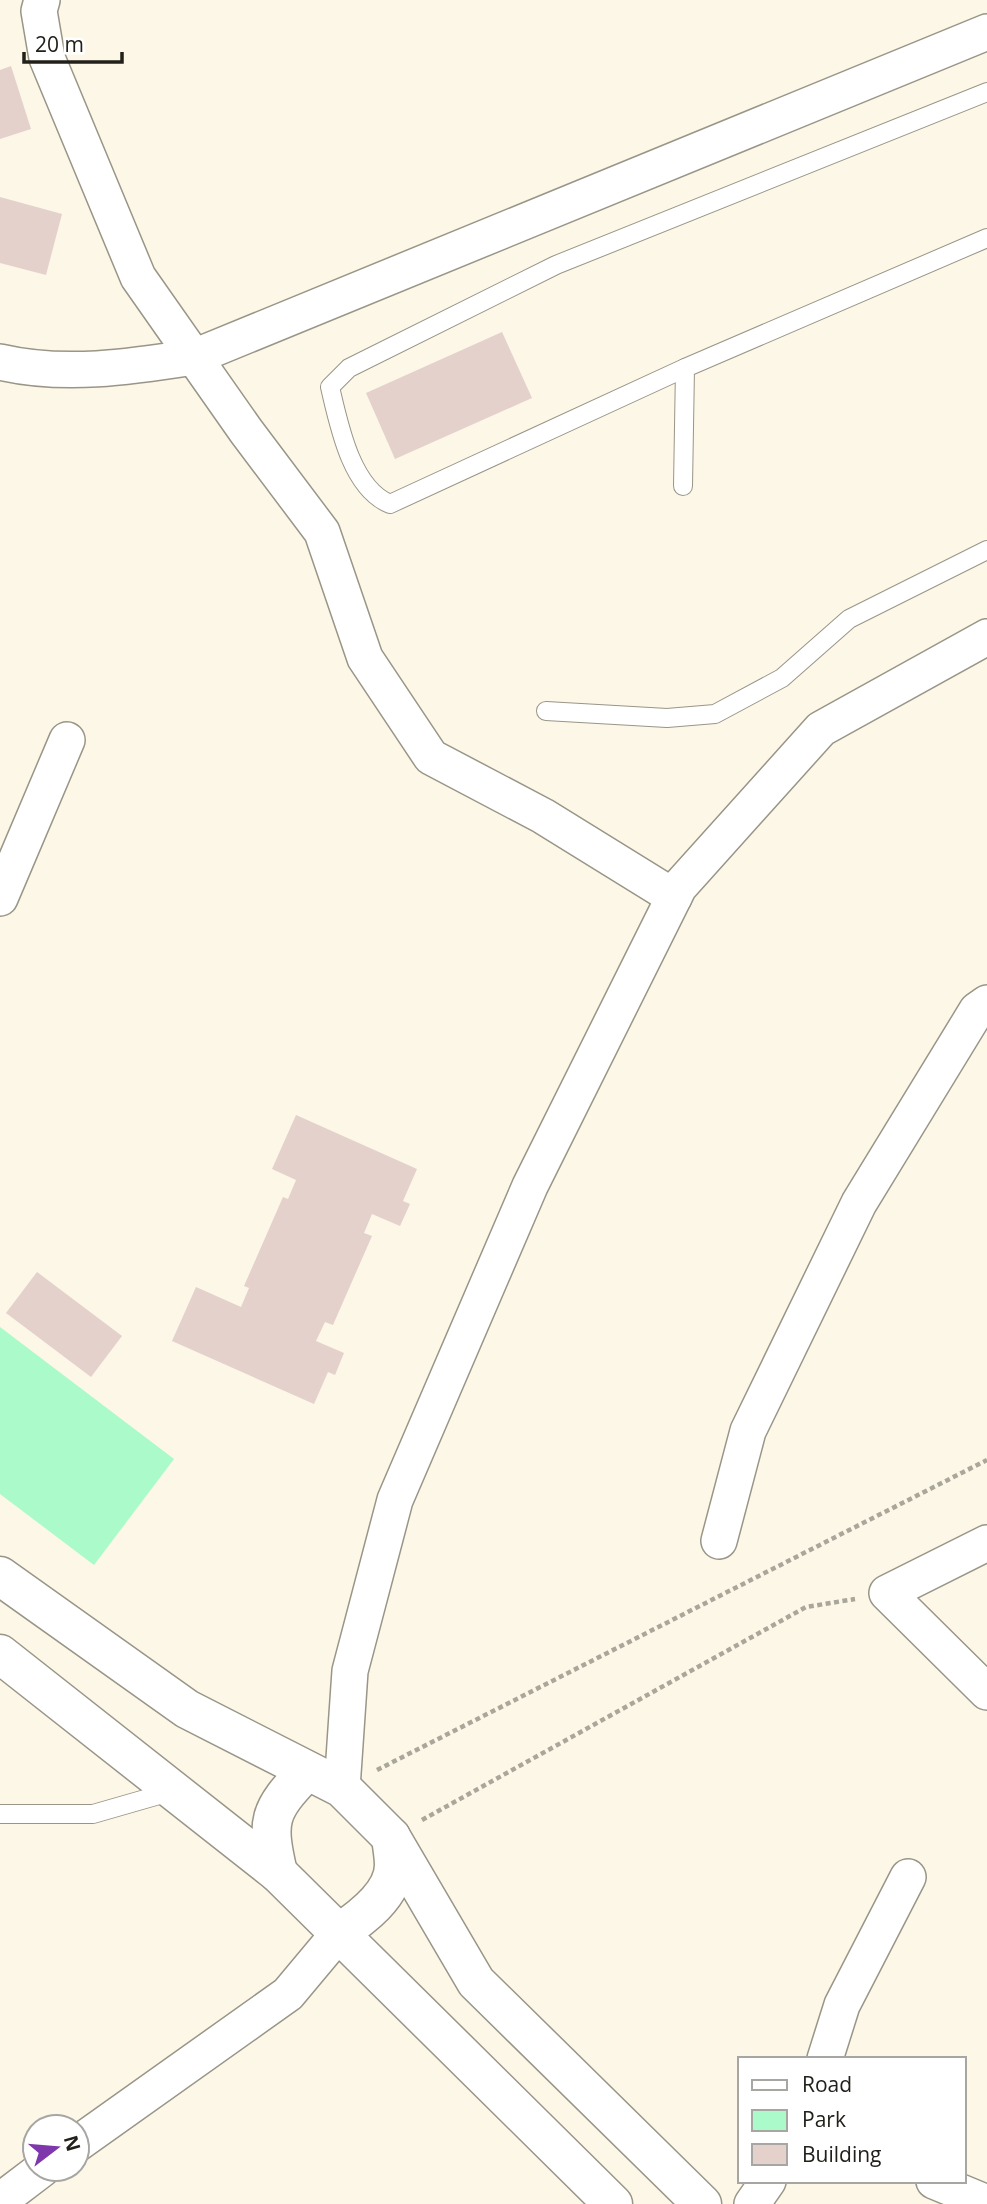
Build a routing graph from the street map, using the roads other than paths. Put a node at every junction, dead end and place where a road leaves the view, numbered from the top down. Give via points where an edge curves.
1 (42, 0) edge
2 (987, 32) edge
3 (987, 92) edge
4 (987, 239) edge
5 (194, 357) junction
6 (0, 362) edge
7 (685, 368) junction
8 (683, 486) dead end
9 (987, 550) edge
10 (987, 637) edge
11 (546, 712) dead end
12 (67, 740) dead end
13 (674, 897) junction
14 (0, 898) edge
15 (987, 1003) edge
16 (719, 1541) dead end
17 (987, 1543) edge
18 (0, 1576) edge
19 (0, 1654) edge
20 (987, 1692) edge
21 (306, 1772) junction
22 (342, 1788) junction
23 (173, 1791) junction
24 (0, 1814) edge
25 (390, 1837) junction
26 (278, 1873) junction
27 (908, 1877) dead end
28 (339, 1933) junction
29 (826, 2057) edge
30 (91, 2134) edge
31 (28, 2183) edge
32 (767, 2183) edge
33 (939, 2183) edge
34 (13, 2198) edge
35 (987, 2203) edge
36 (613, 2204) edge
37 (702, 2204) edge
38 (752, 2204) edge

1 - 5 street via 39,11 47,58 138,277
2 - 5 street
3 - 7 lane via 556,265 349,368 330,387 358,471 375,498 390,504
4 - 7 lane
5 - 6 street via 126,368 31,369
5 - 13 street via 322,532 365,659 431,757 543,816
7 - 8 lane
9 - 11 lane via 849,619 782,678 716,714 667,718
10 - 13 street via 821,729
12 - 14 street
13 - 22 street via 530,1186 395,1500 350,1671
15 - 16 street via 977,1010 859,1203 748,1431
17 - 20 street via 887,1593
18 - 21 street via 187,1709
19 - 23 street
21 - 22 street
21 - 26 street via 278,1800 270,1834
22 - 25 street
23 - 24 lane via 93,1814
23 - 26 street
25 - 28 street via 394,1868 385,1889 366,1914
25 - 37 street via 477,1982
26 - 28 street
27 - 29 street via 842,2006
28 - 30 street via 288,1994
28 - 36 street
31 - 34 street
32 - 38 street
33 - 35 street

